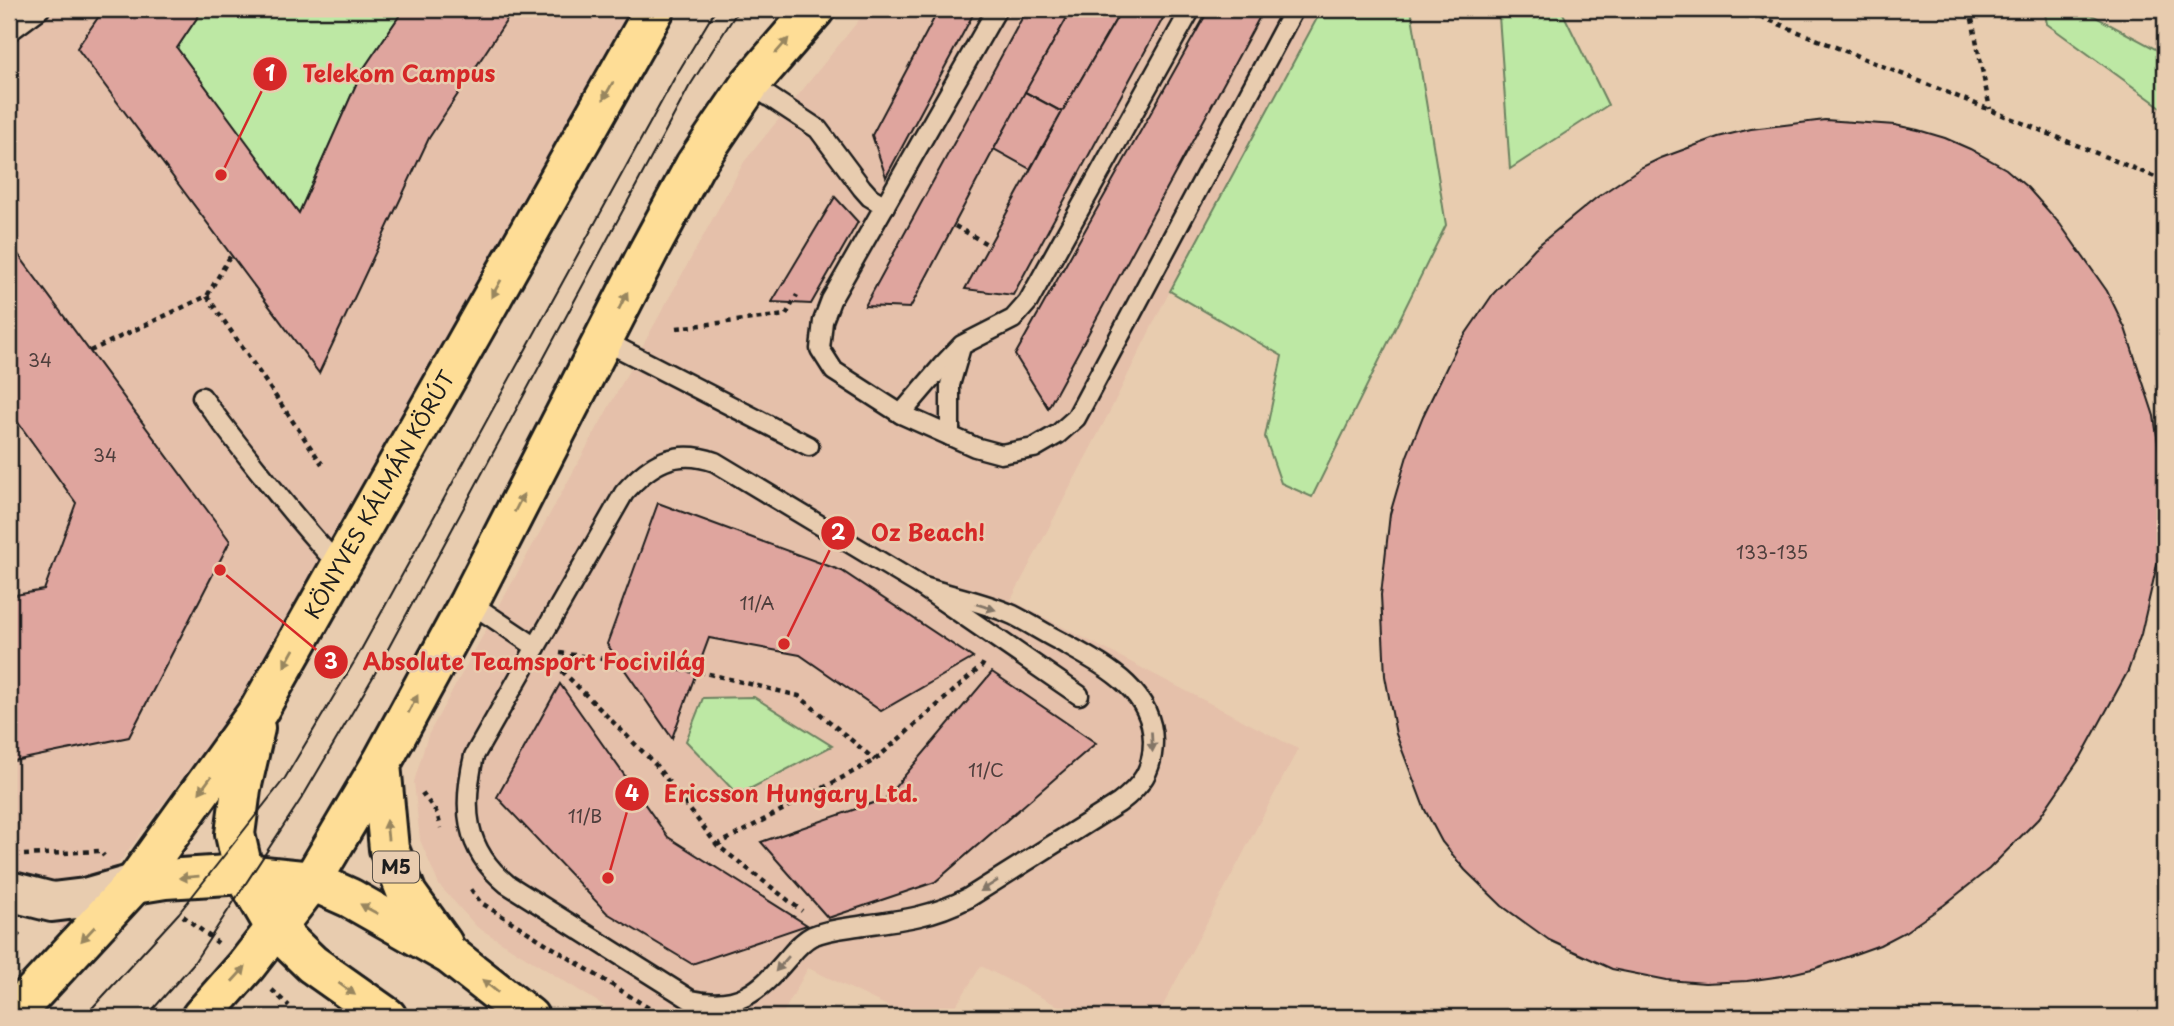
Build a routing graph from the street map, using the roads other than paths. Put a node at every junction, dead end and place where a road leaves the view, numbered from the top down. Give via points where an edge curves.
1 (40, 9) edge
2 (655, 9) edge
3 (816, 9) edge
4 (997, 9) edge
5 (1191, 9) edge
6 (1294, 9) edge
7 (9, 32) edge
8 (750, 84) junction
9 (885, 206) junction
10 (603, 340) junction
11 (962, 345) junction
12 (202, 397) dead end
13 (901, 414) junction
14 (950, 436) junction
15 (809, 446) dead end
16 (340, 567) junction
17 (921, 586) junction
18 (469, 602) junction
19 (539, 649) junction
20 (1079, 695) dead end
21 (260, 710) junction
22 (381, 764) junction
23 (244, 874) junction
24 (312, 881) junction
25 (134, 884) junction
26 (9, 891) edge
27 (276, 929) junction
28 (450, 955) junction
29 (9, 991) edge
30 (11, 1017) edge
31 (201, 1017) edge
32 (387, 1017) edge
33 (529, 1017) edge

1 - 7 lane
2 -> 16 main road, KÖNYVES KÁLMÁN KÖRÚT
8 -> 3 main road
4 - 9 lane
5 - 11 lane via 1028,302 1013,319
6 - 14 lane via 1076,418 1034,448 1001,454
8 - 9 lane via 818,128 862,188
10 -> 8 main road via 695,165
9 - 13 lane via 831,300 820,349 834,371
10 - 15 lane
18 -> 10 main road
11 - 13 lane
11 - 14 lane via 950,385
12 - 16 lane via 267,484
13 - 14 lane
16 -> 21 main road, KÖNYVES KÁLMÁN KÖRÚT
17 - 19 lane via 715,462 699,456 677,457 656,464 624,494
17 -> 19 lane via 1012,615 1111,669 1141,701 1149,718 1153,756 1146,776 1119,803 968,898 918,918 827,930 809,937 769,980 732,1003 691,1000 506,884 477,850 468,815 474,756
17 - 20 lane
18 - 19 lane
22 -> 18 main road
21 - 23 main road via 235,834
21 -> 25 main road, KÖNYVES KÁLMÁN KÖRÚT
22 - 24 main road
28 -> 22 main road, M5 via 407,894 389,849
23 - 24 main road
23 -> 25 main road
23 - 27 main road
24 - 27 main road
28 -> 24 main road
25 - 26 street via 52,902
25 -> 30 main road, KÖNYVES KÁLMÁN KÖRÚT
31 -> 27 main road
27 -> 32 main road via 312,964
33 -> 28 main road, M5
29 - 30 street

